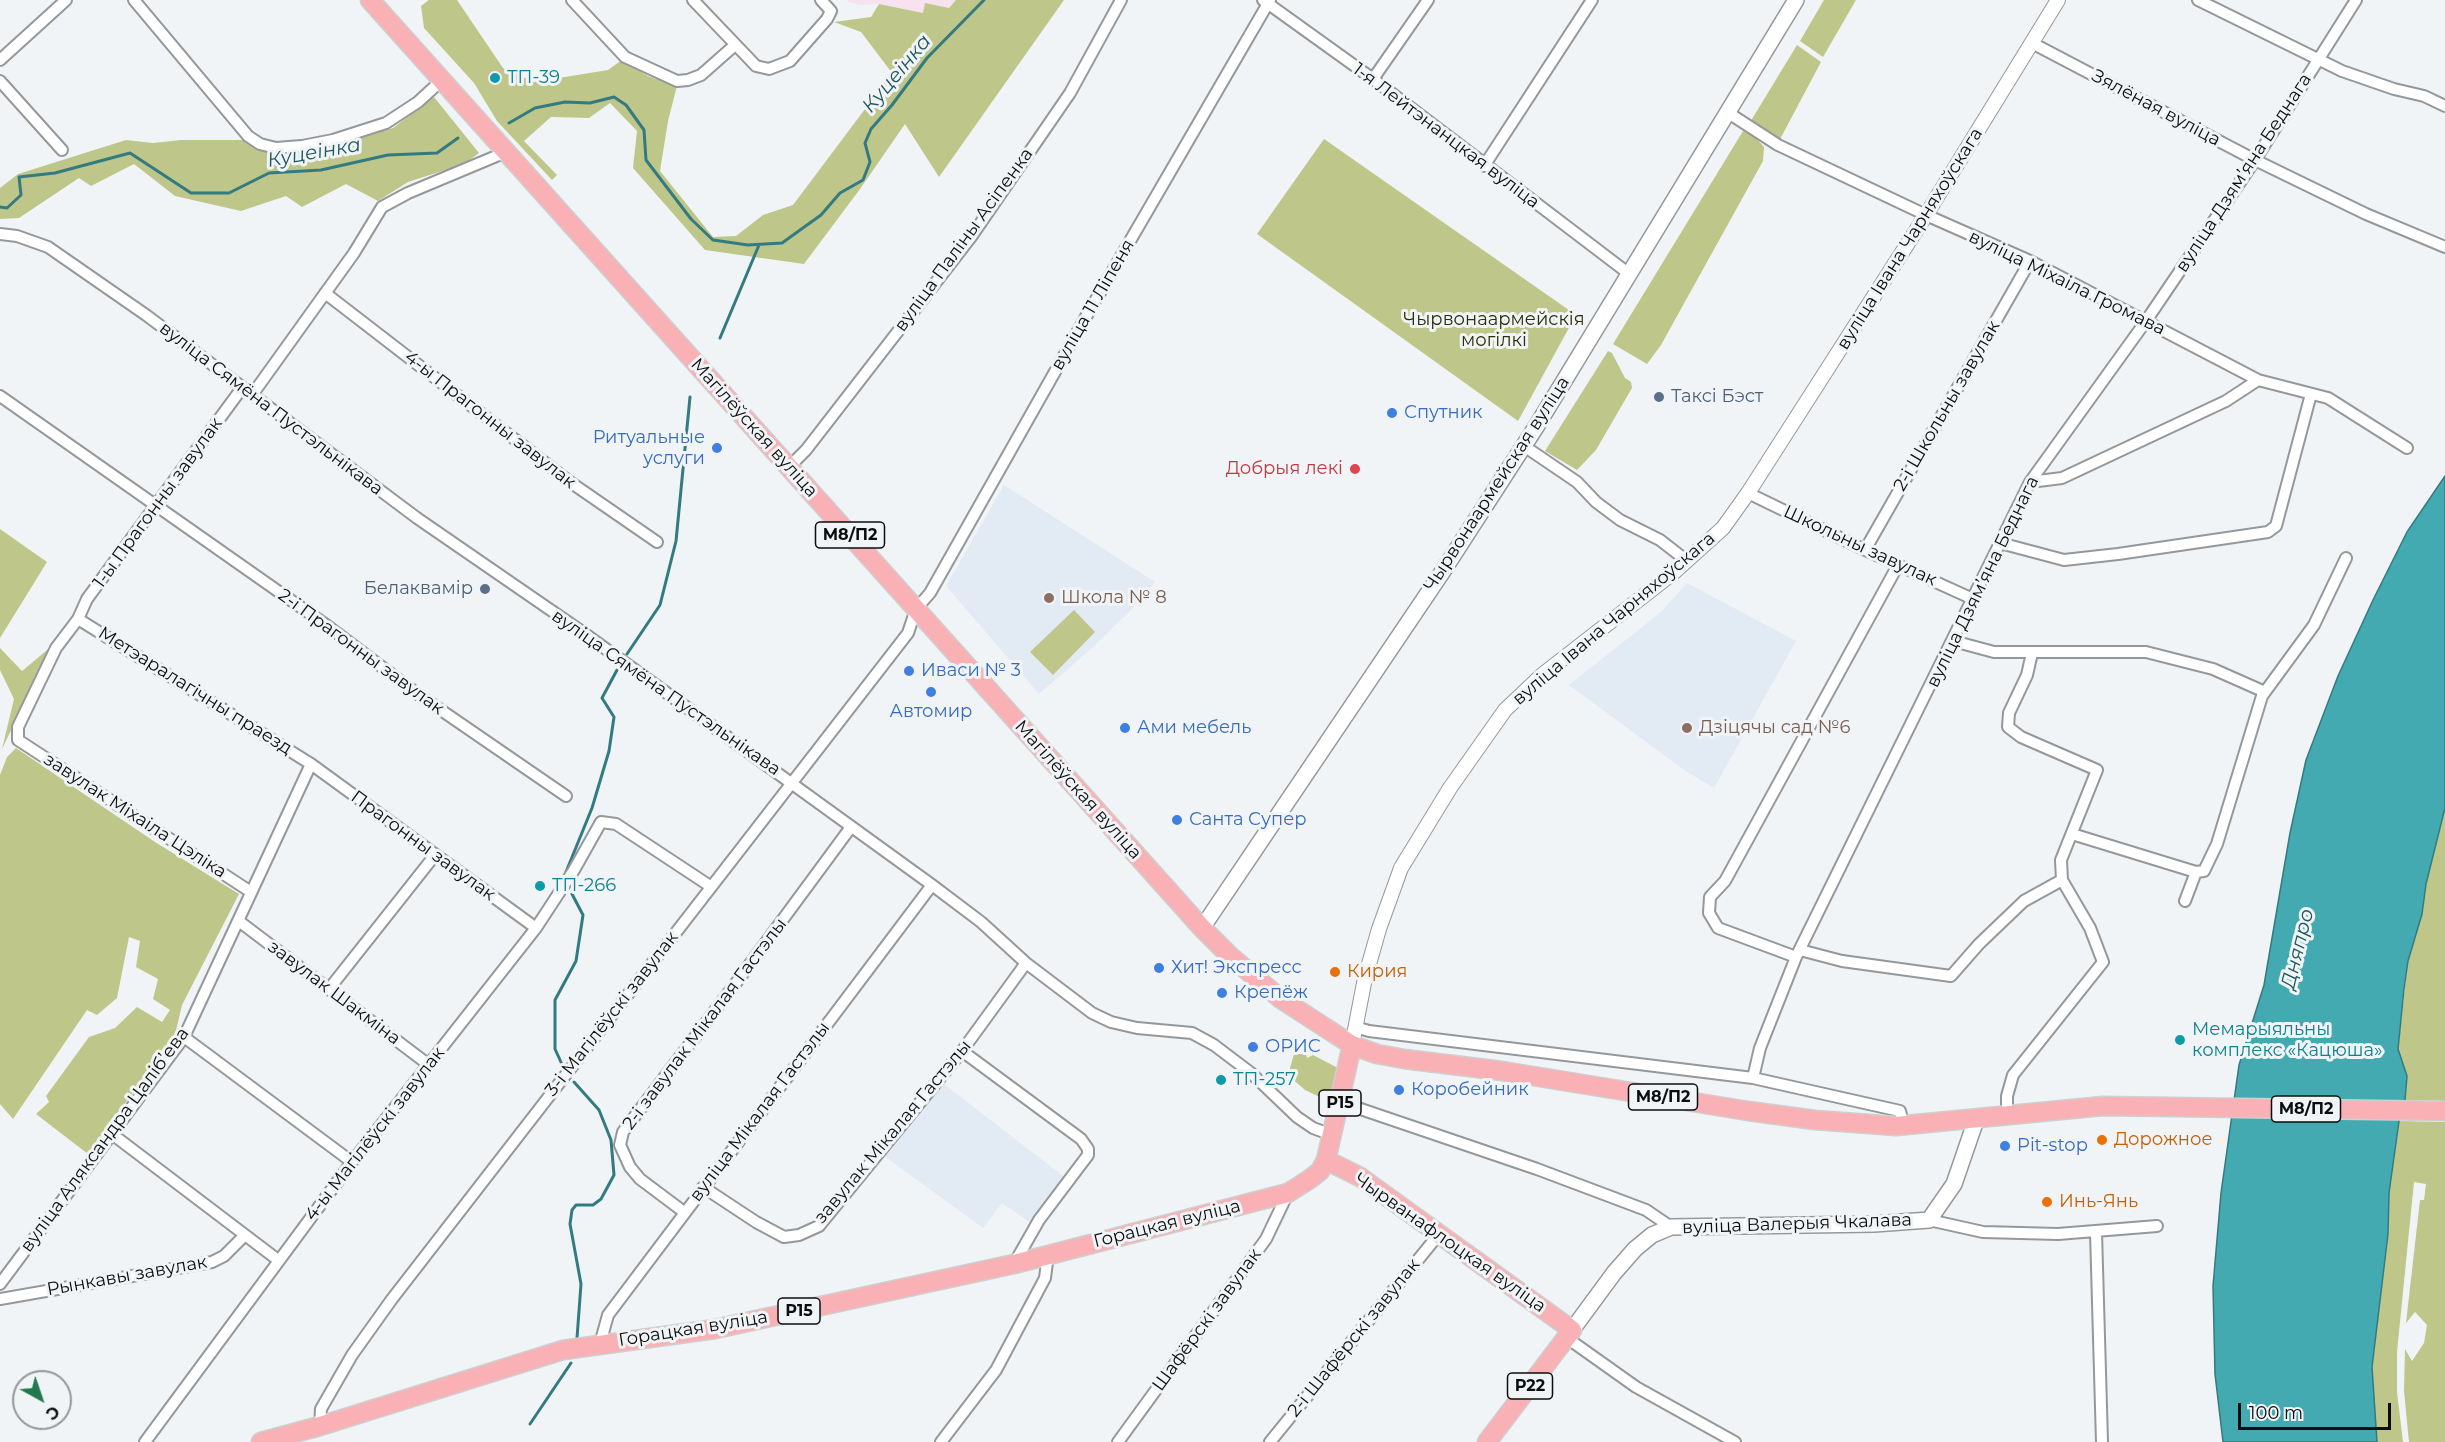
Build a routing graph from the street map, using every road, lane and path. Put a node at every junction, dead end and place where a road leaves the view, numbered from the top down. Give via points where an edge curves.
1 (66, 0) edge
2 (134, 0) edge
3 (370, 0) edge
4 (572, 0) edge
5 (693, 0) edge
6 (821, 0) edge
7 (1121, 0) edge
8 (1428, 0) edge
9 (1592, 0) edge
10 (1796, 0) edge
11 (2058, 0) edge
12 (2198, 0) edge
13 (2356, 0) edge
14 (1267, 1) edge
15 (2032, 43) junction
16 (735, 45) junction
17 (2318, 59) junction
18 (0, 60) edge
19 (1373, 79) junction
20 (442, 80) junction
21 (0, 81) edge
22 (2445, 106) edge
23 (1727, 112) junction
24 (62, 150) dead end
25 (506, 152) junction
26 (2255, 160) junction
27 (1484, 166) junction
28 (1926, 215) junction
29 (0, 234) edge
30 (2445, 247) edge
31 (2030, 261) junction
32 (1628, 273) junction
33 (325, 293) junction
34 (2146, 321) junction
35 (2258, 380) junction
36 (242, 388) junction
37 (2311, 394) junction
38 (252, 395) junction
39 (0, 396) edge
40 (1524, 446) junction
41 (2407, 448) dead end
42 (789, 467) junction
43 (2030, 482) junction
44 (1748, 493) junction
45 (156, 507) junction
46 (657, 542) dead end
47 (2000, 543) junction
48 (1864, 550) junction
49 (2346, 558) dead end
50 (1688, 561) junction
51 (1898, 565) junction
52 (1973, 599) junction
53 (916, 609) junction
54 (78, 619) junction
55 (1953, 641) junction
56 (2032, 653) junction
57 (2265, 692) junction
58 (18, 740) joint
59 (311, 764) junction
60 (792, 782) junction
61 (566, 796) dead end
62 (850, 827) junction
63 (2072, 834) junction
64 (435, 855) junction
65 (2196, 872) junction
66 (2062, 880) junction
67 (932, 885) junction
68 (710, 886) junction
69 (251, 892) junction
70 (2185, 901) dead end
71 (240, 922) junction
72 (536, 928) junction
73 (1202, 928) junction
74 (1798, 954) junction
75 (1026, 963) junction
76 (328, 989) junction
77 (1353, 1036) junction
78 (184, 1037) junction
79 (962, 1051) junction
80 (429, 1065) junction
81 (1753, 1078) junction
82 (1340, 1102) junction
83 (2445, 1111) edge
84 (2007, 1115) junction
85 (1976, 1120) junction
86 (1904, 1126) junction
87 (112, 1134) junction
88 (1332, 1135) junction
89 (1326, 1160) junction
90 (352, 1162) junction
91 (703, 1187) junction
92 (1288, 1193) junction
93 (684, 1212) junction
94 (1929, 1220) junction
95 (2157, 1226) dead end
96 (1671, 1227) junction
97 (2096, 1232) junction
98 (1438, 1234) junction
99 (244, 1236) junction
100 (1048, 1254) junction
101 (278, 1260) junction
102 (1014, 1264) junction
103 (0, 1284) edge
104 (0, 1299) edge
105 (1569, 1334) junction
106 (600, 1344) junction
107 (320, 1426) junction
108 (145, 1442) edge
109 (261, 1442) edge
110 (941, 1442) edge
111 (1118, 1442) edge
112 (1270, 1442) edge
113 (1487, 1442) edge
114 (1735, 1442) edge
115 (2102, 1442) edge

1 - 18 street
2 - 20 street via 248,136 260,144 276,148 302,146 386,123
3 - 20 main road, Магілёўская вуліца / М8/П2
4 - 16 street via 625,57 677,81 701,75
5 - 16 street
6 - 16 street via 831,11 790,60 769,69 756,66
7 - 42 street, вуліца Паліны Асіпенка via 1070,93 971,237
8 - 19 street
9 - 27 street
10 - 23 main road, Чырвонаармейская вуліца
11 - 15 street, вуліца Івана Чарняхоўскага
12 - 17 street
13 - 17 street, вуліца Дзямʼяна Беднага
14 - 19 street, 1-я Лейтэнанцкая вуліца
14 - 53 street, вуліца 11 Ліпеня via 930,593
15 - 26 street, Зялёная вуліца
15 - 28 street, вуліца Івана Чарняхоўскага
17 - 22 street via 2367,81 2424,96
17 - 26 street, вуліца Дзямʼяна Беднага
19 - 27 street, 1-я Лейтэнанцкая вуліца
20 - 25 main road, Магілёўская вуліца / М8/П2
21 - 24 street
23 - 28 street, вуліца Міхаіла Громава via 1778,145
23 - 32 main road, Чырвонаармейская вуліца
25 - 33 street via 382,207
25 - 42 main road, Магілёўская вуліца / М8/П2
26 - 30 street, Зялёная вуліца
26 - 34 street, вуліца Дзямʼяна Беднага
27 - 32 street, 1-я Лейтэнанцкая вуліца
28 - 31 street, вуліца Міхаіла Громава
28 - 44 street, вуліца Івана Чарняхоўскага
29 - 36 street, вуліца Сямёна Пустэльнікава via 48,247
31 - 34 street, вуліца Міхаіла Громава
31 - 48 street, 2-і Школьны завулак
32 - 40 main road, Чырвонаармейская вуліца
33 - 38 street
33 - 46 street, 4-ы Прагонны завулак via 570,482
34 - 35 street, вуліца Міхаіла Громава
34 - 43 street, вуліца Дзямʼяна Беднага
35 - 37 street, вуліца Міхаіла Громава
35 - 43 street via 2226,401 2062,478
36 - 38 street, вуліца Сямёна Пустэльнікава
36 - 45 street, 1-ы Прагонны завулак
37 - 41 street, вуліца Міхаіла Громава via 2328,398
37 - 47 street via 2276,526 2268,532 2064,560
38 - 60 street, вуліца Сямёна Пустэльнікава via 417,518
39 - 45 street, 2-і Прагонны завулак
40 - 50 street via 1577,482 1620,520 1660,540
40 - 73 main road, Чырвонаармейская вуліца
42 - 53 main road, Магілёўская вуліца / М8/П2
43 - 47 street, вуліца Дзямʼяна Беднага
44 - 48 street, Школьны завулак
44 - 50 street, вуліца Івана Чарняхоўскага via 1723,528
45 - 54 street, 1-ы Прагонны завулак via 87,599
45 - 61 street, 2-і Прагонны завулак
47 - 52 street, вуліца Дзямʼяна Беднага
48 - 51 street, Школьны завулак
49 - 57 street via 2314,625
50 - 77 street, вуліца Івана Чарняхоўскага via 1542,675 1505,710 1450,788 1401,868 1379,929
51 - 52 street, Школьны завулак
51 - 74 street via 1731,871 1710,897 1709,913 1718,928
52 - 55 street, вуліца Дзямʼяна Беднага
53 - 60 street, 3-і Магілёўскі завулак via 908,633
53 - 73 main road, Магілёўская вуліца / М8/П2
54 - 58 street, 1-ы Прагонны завулак via 56,648 35,690 18,727
54 - 59 street, Метэаралагічны праезд
55 - 56 street via 1994,652
55 - 74 street, вуліца Дзямʼяна Беднага
56 - 57 street via 2146,652 2213,669
56 - 63 street via 2027,675 2009,713 2008,727 2097,770
57 - 65 street via 2217,844 2204,871
58 - 69 street, завулак Міхаіла Цэліка
59 - 64 street, Прагонны завулак
59 - 69 street, вуліца Аляксандра Цалібʼева
60 - 62 street, вуліца Сямёна Пустэльнікава
60 - 68 street, 3-і Магілёўскі завулак
62 - 67 street, вуліца Сямёна Пустэльнікава
62 - 93 street, 2-і завулак Мікалая Гастэлы via 623,1132 620,1145 630,1167
63 - 65 street
63 - 66 street via 2061,860
64 - 72 street, Прагонны завулак
64 - 76 street
65 - 70 street
66 - 74 street via 2024,901 1951,976
66 - 84 street via 2090,928 2103,962 2013,1075
67 - 75 street, вуліца Сямёна Пустэльнікава
67 - 91 street, вуліца Мікалая Гастэлы
68 - 72 street, 4-ы Магілёўскі завулак via 616,824 601,822
68 - 107 street, 3-і Магілёўскі завулак via 372,1327 321,1409
69 - 71 street, вуліца Аляксандра Цалібʼева
71 - 76 street, завулак Шакміна
71 - 78 street, вуліца Аляксандра Цалібʼева
72 - 80 street, 4-ы Магілёўскі завулак
73 - 77 main road, Магілёўская вуліца / М8/П2 via 1281,999
74 - 81 street, вуліца Дзямʼяна Беднага via 1760,1048
75 - 79 street, завулак Мікалая Гастэлы
75 - 88 street, вуліца Сямёна Пустэльнікава via 1092,1013 1111,1022 1192,1033 1251,1073 1313,1128
76 - 80 street, завулак Шакміна
77 - 81 street via 1369,1031
77 - 82 main road, Р15
77 - 86 main road, М8/П2 via 1377,1054 1404,1059 1815,1120
78 - 87 street, вуліца Аляксандра Цалібʼева
78 - 90 street
79 - 91 street, завулак Мікалая Гастэлы via 819,1226 784,1237
79 - 102 street via 1081,1139 1088,1149 1088,1155 1039,1220
80 - 90 street, 4-ы Магілёўскі завулак
81 - 86 street via 1900,1111
82 - 88 main road, Р15
82 - 96 street, вуліца Валерыя Чкалава via 1646,1210
83 - 84 main road, М8/П2 via 2083,1107
84 - 85 main road, М8/П2
85 - 86 main road, М8/П2
85 - 94 main road via 1954,1184
87 - 99 street
87 - 103 street, вуліца Аляксандра Цалібʼева
88 - 89 main road, Р15
89 - 92 main road, Горацкая вуліца / Р15 via 1320,1171
89 - 98 main road, Чырванафлоцкая вуліца via 1360,1177
90 - 101 street, 4-ы Магілёўскі завулак
91 - 93 street, вуліца Мікалая Гастэлы
92 - 100 main road, Горацкая вуліца / Р15
92 - 111 street, Шафёрскі завулак via 1266,1239
93 - 106 street, вуліца Мікалая Гастэлы via 608,1315
94 - 96 main road, вуліца Валерыя Чкалава / Р22
94 - 97 street, вуліца Валерыя Чкалава via 1983,1232
95 - 97 street, вуліца Валерыя Чкалава
96 - 105 main road, Р22 via 1652,1235 1635,1249
97 - 115 street
98 - 105 main road, Чырванафлоцкая вуліца
98 - 112 street, 2-і Шафёрскі завулак
99 - 101 street
99 - 104 street, Рынкавы завулак via 212,1262
100 - 102 main road, Горацкая вуліца / Р15
100 - 110 street via 1045,1278 996,1370
101 - 108 street, 4-ы Магілёўскі завулак
102 - 106 main road, Горацкая вуліца / Р15 via 715,1329
105 - 113 main road, Р22
105 - 114 street, Чырванафлоцкая вуліца via 1635,1387
106 - 107 main road, Горацкая вуліца / Р15 via 528,1359
107 - 109 main road, Горацкая вуліца / Р15

